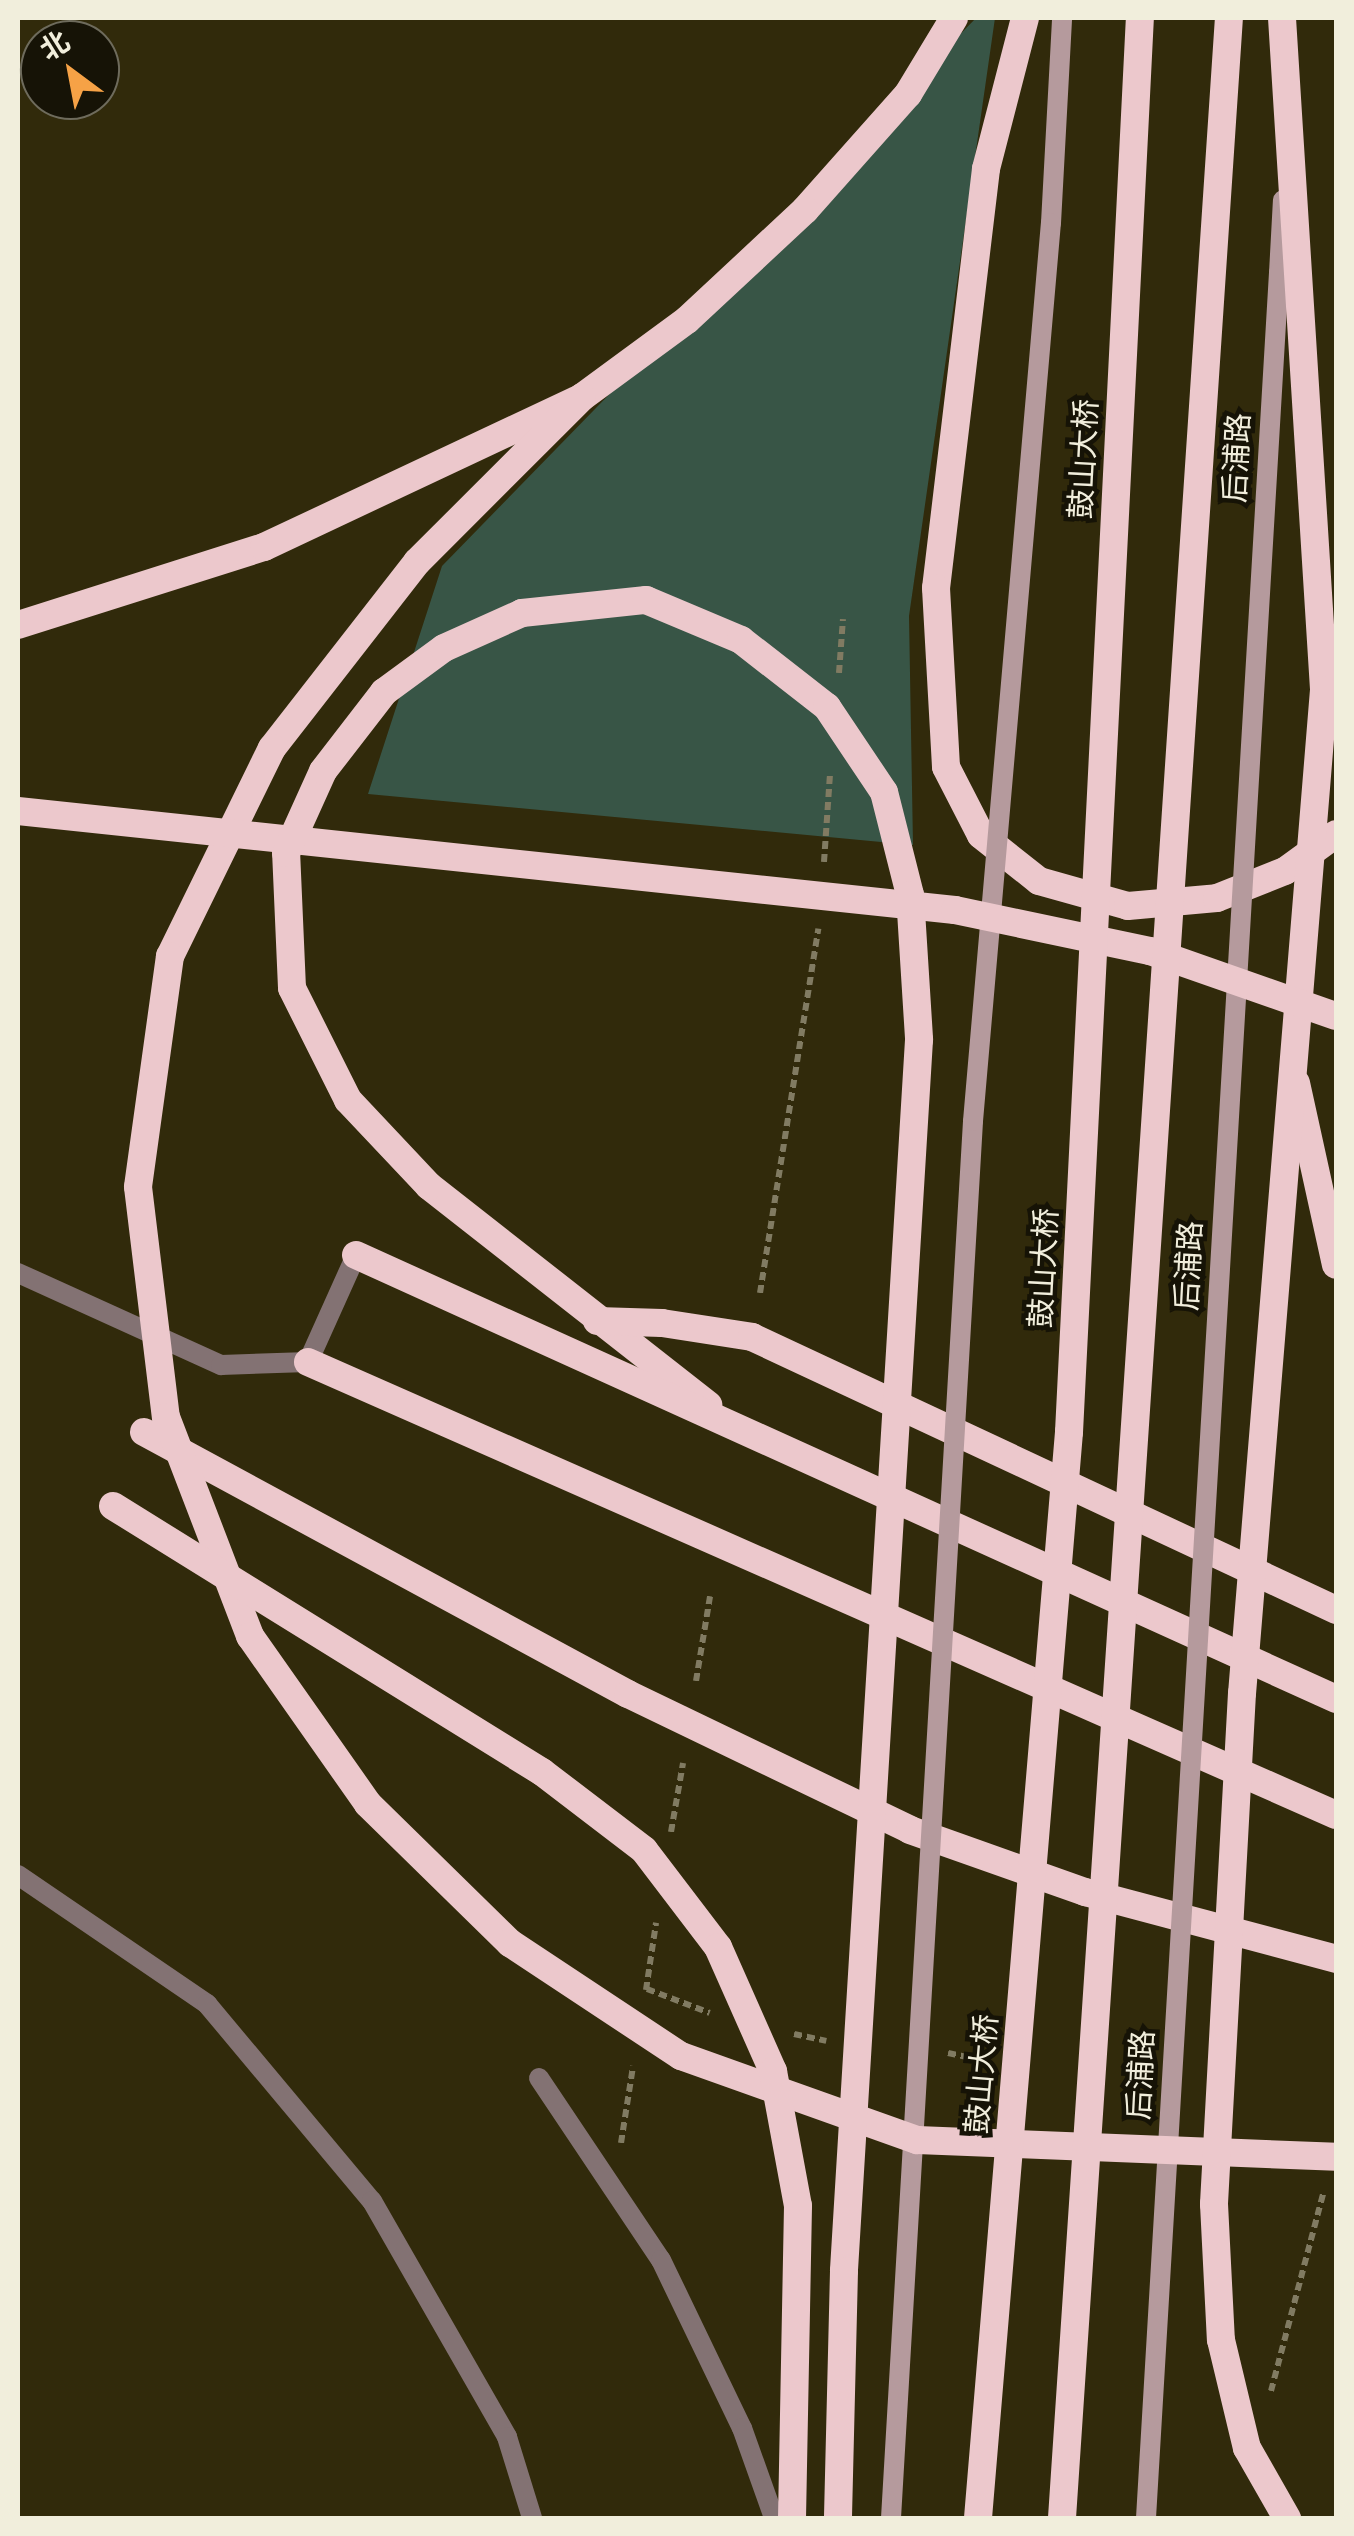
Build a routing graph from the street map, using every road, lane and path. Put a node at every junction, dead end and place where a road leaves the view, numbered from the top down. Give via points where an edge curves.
1 (954, 18) edge
2 (1025, 18) edge
3 (1062, 18) edge
4 (1140, 18) edge
5 (1228, 18) edge
6 (1282, 18) edge
7 (1292, 18) edge
8 (582, 397) junction
9 (18, 625) edge
10 (18, 811) edge
11 (1336, 834) edge
12 (817, 940) dead end
13 (1336, 1016) edge
14 (1296, 1083) junction
15 (356, 1255) joint
16 (1336, 1265) edge
17 (18, 1273) edge
18 (760, 1293) dead end
19 (598, 1321) junction
20 (308, 1362) junction
21 (144, 1432) dead end
22 (753, 1439) junction
23 (113, 1506) dead end
24 (710, 1596) dead end
25 (1336, 1610) edge
26 (696, 1681) dead end
27 (1336, 1699) edge
28 (1336, 1816) edge
29 (18, 1875) edge
30 (1336, 1959) edge
31 (650, 1960) dead end
32 (643, 2007) dead end
33 (634, 2061) dead end
34 (539, 2078) dead end
35 (1332, 2169) edge
36 (614, 2188) junction
37 (1278, 2359) dead end
38 (532, 2518) edge
39 (774, 2518) edge
40 (792, 2518) edge
41 (838, 2518) edge
42 (891, 2518) edge
43 (978, 2518) edge
44 (1062, 2518) edge
45 (1146, 2518) edge
46 (1287, 2518) edge

1 - 8 highway, bridge via 908,94 804,210 687,320
2 - 11 highway via 986,169 936,588 946,768 980,835 1039,880 1128,906 1217,898 1285,870
3 - 42 main road, bridge via 1051,224 973,1121
4 - 43 highway, 鼓山大桥, bridge via 1069,1432
5 - 44 highway, bridge
6 - 14 highway, bridge via 1324,690
7 - 45 main road, 后浦路, bridge
8 - 9 highway via 264,548
8 - 35 highway, bridge via 417,562 272,748 170,956 138,1187 166,1416 250,1636 368,1804 510,1944 681,2056 917,2140
10 - 13 highway, bridge via 955,910 1150,951
12 - 18 path
14 - 16 highway
14 - 46 highway, bridge via 1242,1692 1214,2204 1221,2340 1248,2448
15 - 20 lane
15 - 22 highway
17 - 20 lane via 222,1366
19 - 22 highway
19 - 25 highway via 752,1337
19 - 41 highway, bridge via 430,1186 348,1100 292,988 286,853 322,771 384,692 444,648 522,613 646,600 741,640 827,707 884,792 910,895 920,1040 844,2271
20 - 28 highway
21 - 30 highway via 628,1694 910,1830 1085,1892
22 - 27 highway
23 - 40 highway, bridge via 542,1772 644,1850 718,1947 773,2071 798,2206
24 - 26 path
29 - 38 lane via 206,2004 372,2201 507,2438
31 - 32 path
33 - 36 path
34 - 36 lane
35 - 37 path
36 - 39 lane via 661,2260 742,2428

